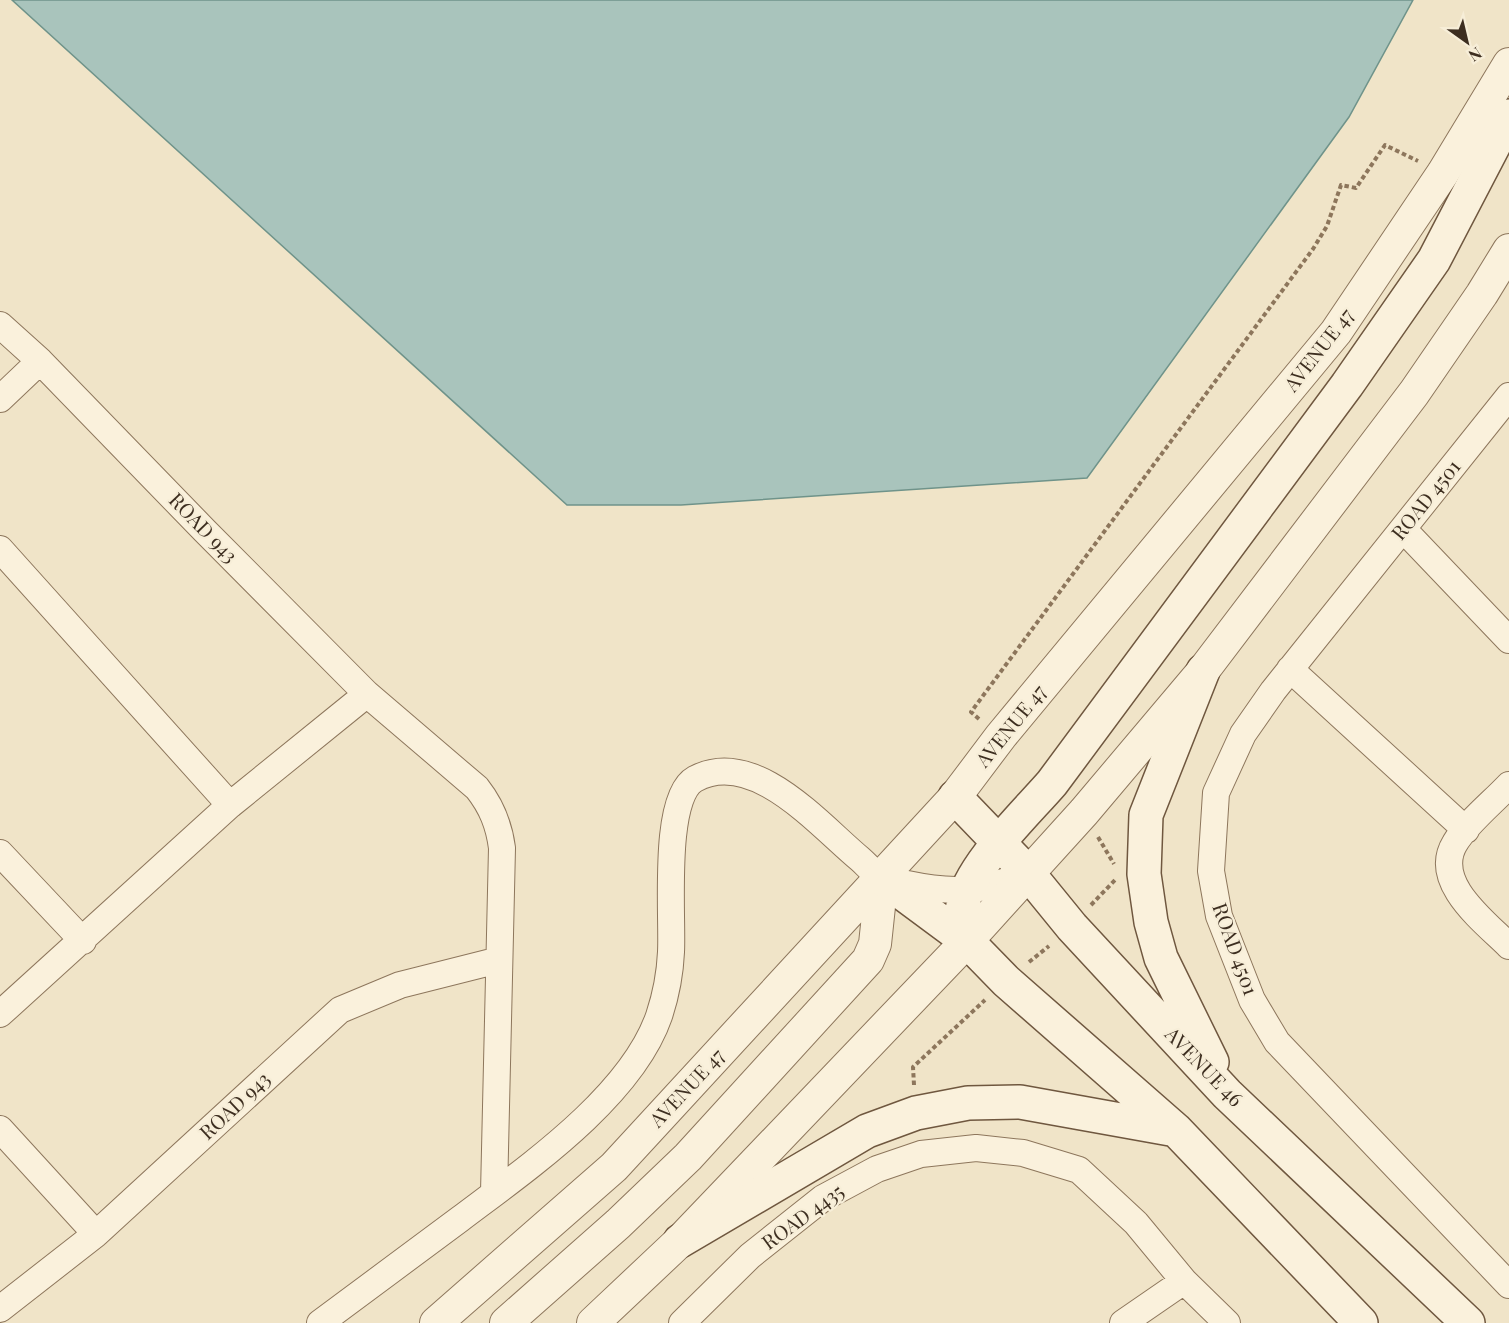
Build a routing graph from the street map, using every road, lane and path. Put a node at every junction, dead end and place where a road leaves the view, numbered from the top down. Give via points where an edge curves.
1 (1509, 64) edge
2 (1509, 117) edge
3 (1509, 250) edge
4 (0, 326) edge
5 (40, 361) junction
6 (1509, 396) edge
7 (0, 399) edge
8 (1403, 529) junction
9 (0, 549) edge
10 (1509, 639) edge
11 (1290, 669) junction
12 (1203, 671) junction
13 (367, 694) junction
14 (1509, 785) edge
15 (955, 796) junction
16 (230, 806) junction
17 (1466, 830) junction
18 (999, 844) junction
19 (0, 852) edge
20 (1028, 873) junction
21 (882, 878) junction
22 (966, 891) junction
23 (83, 941) junction
24 (967, 941) junction
25 (1509, 946) edge
26 (499, 960) junction
27 (0, 1014) edge
28 (1227, 1094) junction
29 (0, 1129) edge
30 (1176, 1130) junction
31 (494, 1193) junction
32 (96, 1234) junction
33 (680, 1241) junction
34 (1184, 1281) junction
35 (1509, 1285) edge
36 (0, 1309) edge
37 (320, 1323) edge
38 (436, 1323) edge
39 (506, 1323) edge
40 (593, 1323) edge
41 (682, 1323) edge
42 (1123, 1323) edge
43 (1227, 1323) edge
44 (1361, 1323) edge
45 (1468, 1323) edge

1 - 15 street, AVENUE 47 via 1443,173 1336,332
2 - 18 main road via 1434,260 1347,385 1052,783
3 - 12 street via 1413,393
4 - 5 street, ROAD 943
5 - 7 street
5 - 13 street, ROAD 943
6 - 8 street, ROAD 4501
8 - 10 street
8 - 11 street, ROAD 4501
9 - 16 street
11 - 17 street
11 - 35 street, ROAD 4501 via 1243,734 1216,793 1211,871 1219,916 1252,1000 1277,1042
12 - 20 street
12 - 28 main road via 1146,815 1144,874 1161,958
13 - 16 street
13 - 26 street, ROAD 943 via 477,788 495,816 502,848
14 - 17 street
15 - 18 main road, AVENUE 46
15 - 21 street, AVENUE 47
16 - 23 street
17 - 25 street via 1454,844 1448,862 1451,881 1461,898
18 - 20 main road, AVENUE 46
18 - 22 main road
19 - 23 street
20 - 22 street via 1002,885
20 - 24 street
20 - 28 main road, AVENUE 46 via 1072,927
21 - 22 street via 935,890
21 - 24 main road
21 - 31 street via 765,781 728,772 694,780 681,794 674,831 668,986 646,1044 603,1101
21 - 38 street, AVENUE 47 via 614,1167
21 - 39 street via 875,944 868,960 688,1156
22 - 24 main road via 962,916
23 - 27 street
24 - 30 main road via 1006,981
24 - 33 street
26 - 31 street, ROAD 943
26 - 32 street, ROAD 943 via 400,985 340,1010
28 - 45 main road, AVENUE 46
29 - 32 street
30 - 33 main road via 1020,1102 968,1103 916,1113 867,1131
30 - 44 main road
31 - 37 street
32 - 36 street, ROAD 943
33 - 40 street
34 - 41 street, ROAD 4435 via 1136,1222 1079,1170 1023,1153 976,1148 921,1154 877,1169 823,1198 750,1256
34 - 42 street
34 - 43 street, ROAD 4435

